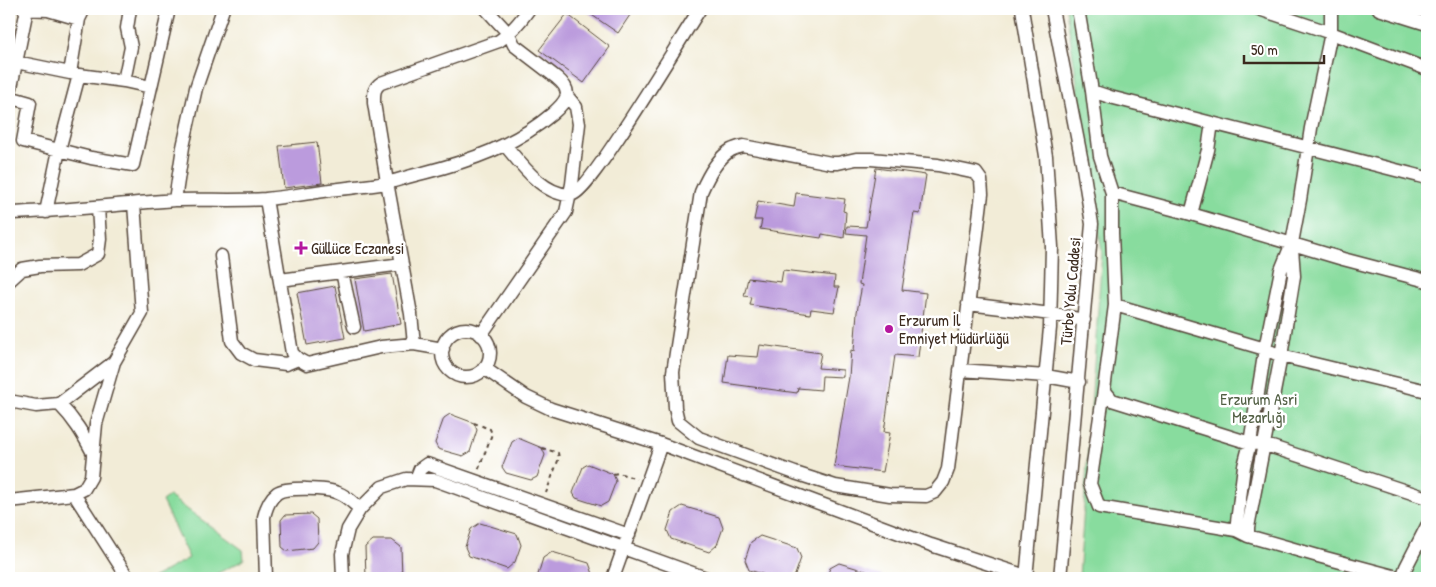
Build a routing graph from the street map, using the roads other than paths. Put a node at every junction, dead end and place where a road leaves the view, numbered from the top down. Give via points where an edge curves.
1 (25, 9) edge
2 (130, 9) edge
3 (169, 9) edge
4 (223, 9) edge
5 (486, 9) edge
6 (529, 9) edge
7 (700, 9) edge
8 (1022, 9) edge
9 (1052, 9) edge
10 (1078, 9) edge
11 (1260, 9) edge
12 (1331, 9) edge
13 (1379, 9) edge
14 (82, 14) edge
15 (1427, 24) edge
16 (1331, 33) junction
17 (509, 34) junction
18 (16, 62) junction
19 (1427, 69) edge
20 (75, 74) junction
21 (124, 81) junction
22 (151, 87) junction
23 (1092, 91) junction
24 (567, 96) junction
25 (9, 97) edge
26 (1212, 124) junction
27 (505, 145) junction
28 (1309, 147) junction
29 (59, 150) junction
30 (1427, 178) edge
31 (387, 182) junction
32 (1112, 193) junction
33 (570, 194) junction
34 (266, 199) junction
35 (175, 200) junction
36 (134, 204) junction
37 (98, 207) junction
38 (46, 212) junction
39 (9, 214) edge
40 (1191, 214) junction
41 (1292, 243) junction
42 (221, 256) dead end
43 (402, 264) junction
44 (342, 272) junction
45 (280, 280) junction
46 (9, 281) edge
47 (1427, 281) edge
48 (968, 304) junction
49 (1115, 305) junction
50 (1051, 314) junction
51 (1084, 320) junction
52 (354, 328) dead end
53 (481, 335) junction
54 (414, 344) junction
55 (443, 348) junction
56 (1265, 349) junction
57 (1281, 356) junction
58 (298, 359) junction
59 (114, 362) junction
60 (484, 368) junction
61 (960, 370) junction
62 (1046, 376) junction
63 (1078, 382) junction
64 (1104, 390) junction
65 (1427, 391) edge
66 (9, 401) edge
67 (59, 404) junction
68 (661, 444) junction
69 (1257, 444) junction
70 (93, 453) junction
71 (416, 479) junction
72 (74, 494) junction
73 (1427, 498) edge
74 (9, 501) edge
75 (360, 509) junction
76 (1427, 526) edge
77 (1242, 533) junction
78 (629, 535) junction
79 (624, 549) junction
80 (1026, 577) edge
81 (128, 578) edge
82 (266, 578) edge
83 (343, 578) edge
84 (613, 578) edge
85 (706, 578) edge
86 (1060, 578) edge
87 (1401, 578) edge

1 - 14 street
1 - 18 street
2 - 21 street via 127,28 131,47
3 - 22 street
4 - 35 street via 196,88
5 - 17 street
6 - 17 street
7 - 33 street via 591,177 579,191
8 - 50 street, Türbe Yolu Caddesi via 1046,156 1052,247
9 - 51 street, Türbe Yolu Caddesi via 1092,224
10 - 23 street
11 - 16 street
12 - 16 street
13 - 15 street
14 - 20 street
16 - 19 street
16 - 28 street
17 - 24 street via 514,45 563,83
17 - 31 street via 479,49 377,86 374,103
18 - 20 street
18 - 25 street
20 - 21 street
20 - 29 street
21 - 22 street
22 - 29 street via 134,165
23 - 26 street
23 - 32 street via 1100,156
24 - 27 street via 550,115
24 - 33 street via 576,107 579,124
25 - 29 street via 30,103 23,141
26 - 28 street
26 - 40 street
27 - 31 street via 452,165
27 - 33 street via 539,182 556,192
28 - 30 street
28 - 41 street
29 - 38 street
31 - 34 street
31 - 43 street
32 - 40 street
32 - 49 street
33 - 53 street via 566,212
34 - 35 street
34 - 45 street
35 - 36 street
36 - 37 street
36 - 59 street via 142,313
37 - 38 street
37 - 46 street via 98,254 78,265 22,269
38 - 39 street
40 - 41 street
41 - 47 street
41 - 56 street via 1281,270
41 - 57 street via 1294,276
42 - 58 street via 232,341 237,350 254,360 286,364
43 - 44 street
43 - 54 street
44 - 45 street
44 - 52 street
45 - 58 street via 292,353
48 - 50 street
48 - 61 street
48 - 61 street via 982,194 981,180 976,173 938,165 871,158 831,163 743,146 729,152 717,164 701,192 674,372 678,421 693,434 835,486 890,495 926,496 935,492 948,469
49 - 56 street
49 - 64 street
50 - 51 street
50 - 62 street, Türbe Yolu Caddesi
51 - 63 street, Türbe Yolu Caddesi
53 - 55 street via 469,330 456,332 445,341
53 - 60 street via 490,354
54 - 55 street
54 - 58 street via 381,347 307,364
55 - 60 street via 445,364 456,374 472,376
56 - 57 street
56 - 69 street
57 - 65 street
57 - 69 street
59 - 67 street
59 - 70 street via 96,424
60 - 68 street via 526,397 552,409
61 - 62 street
62 - 63 street
62 - 80 street, Türbe Yolu Caddesi
63 - 86 street, Türbe Yolu Caddesi
64 - 69 street via 1112,400
64 - 77 street via 1090,484 1099,507
66 - 67 street via 36,406
67 - 70 street via 71,416
68 - 78 street
68 - 80 street via 931,546
69 - 73 street
69 - 77 street via 1248,527
70 - 72 street via 91,477 84,489
71 - 75 street via 382,487
71 - 78 street via 420,469 427,464
71 - 79 street via 435,480
72 - 74 street
72 - 81 street
75 - 82 street via 347,497 330,490 284,490 277,493 266,508 264,517
75 - 83 street via 348,529 342,554
76 - 87 street
77 - 87 street
78 - 79 street
79 - 84 street
79 - 85 street

